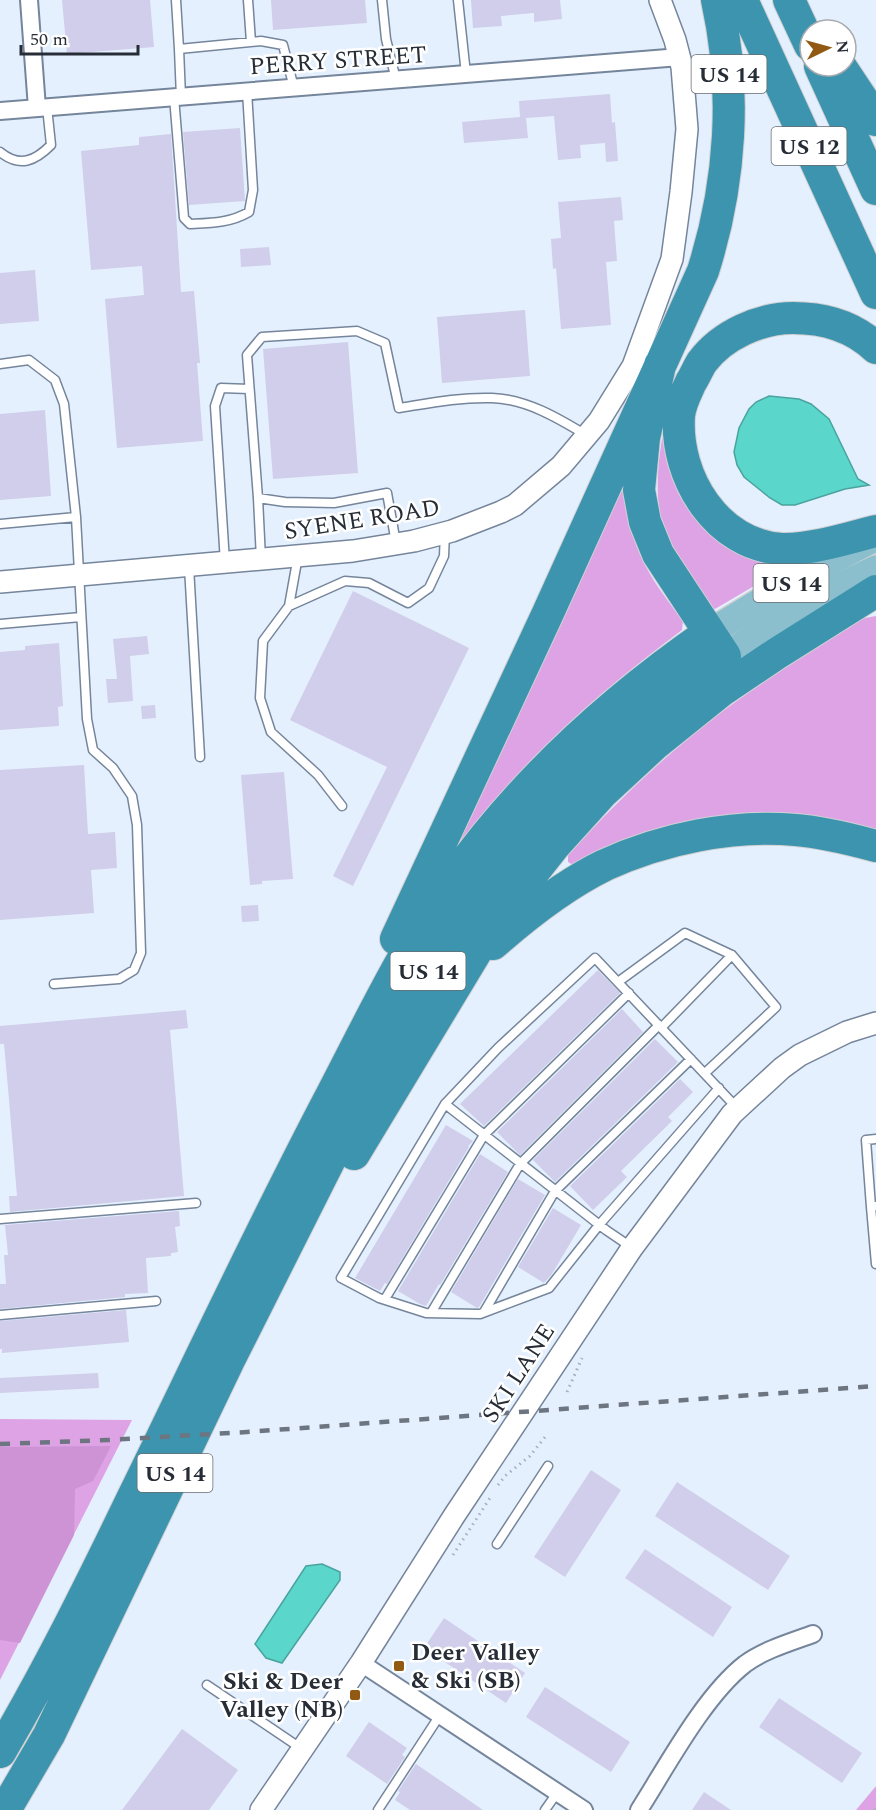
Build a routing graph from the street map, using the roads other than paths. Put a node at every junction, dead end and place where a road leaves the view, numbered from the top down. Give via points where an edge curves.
1 (29, 0) edge
2 (176, 0) edge
3 (248, 0) edge
4 (382, 0) edge
5 (458, 0) edge
6 (660, 0) edge
7 (717, 0) edge
8 (742, 0) edge
9 (790, 0) edge
10 (798, 18) edge
11 (804, 18) edge
12 (251, 42) junction
13 (179, 49) junction
14 (680, 57) junction
15 (466, 74) junction
16 (825, 78) edge
17 (848, 78) edge
18 (396, 80) junction
19 (294, 88) junction
20 (247, 91) junction
21 (178, 97) junction
22 (42, 107) junction
23 (0, 111) edge
24 (876, 120) edge
25 (0, 152) edge
26 (876, 189) edge
27 (876, 293) edge
28 (876, 348) edge
29 (0, 363) edge
30 (660, 365) junction
31 (249, 389) junction
32 (587, 435) junction
33 (258, 498) junction
34 (76, 517) junction
35 (0, 524) edge
36 (876, 531) edge
37 (445, 533) junction
38 (876, 538) edge
39 (396, 544) junction
40 (298, 556) junction
41 (261, 560) junction
42 (225, 563) junction
43 (189, 566) junction
44 (876, 569) edge
45 (79, 576) junction
46 (0, 582) edge
47 (876, 591) edge
48 (289, 606) junction
49 (81, 617) junction
50 (0, 624) edge
51 (717, 645) junction
52 (200, 757) dead end
53 (342, 806) dead end
54 (876, 846) edge
55 (732, 955) junction
56 (463, 970) junction
57 (618, 982) junction
58 (54, 984) dead end
59 (629, 993) junction
60 (876, 1023) edge
61 (660, 1026) junction
62 (691, 1059) junction
63 (705, 1073) junction
64 (719, 1089) junction
65 (445, 1104) junction
66 (738, 1109) junction
67 (484, 1135) junction
68 (309, 1137) junction
69 (876, 1139) edge
70 (520, 1164) junction
71 (555, 1191) junction
72 (196, 1203) dead end
73 (874, 1207) edge
74 (0, 1219) edge
75 (600, 1226) junction
76 (632, 1248) junction
77 (876, 1264) edge
78 (385, 1299) junction
79 (156, 1301) dead end
80 (484, 1312) junction
81 (431, 1313) junction
82 (0, 1315) edge
83 (230, 1360) junction
84 (548, 1467) dead end
85 (497, 1544) dead end
86 (813, 1634) dead end
87 (361, 1663) junction
88 (207, 1685) dead end
89 (440, 1715) junction
90 (302, 1749) junction
91 (0, 1752) edge
92 (557, 1793) junction
93 (267, 1808) edge
94 (5, 1810) edge
95 (378, 1810) edge
96 (545, 1810) edge
97 (584, 1810) edge
98 (639, 1810) edge

1 - 22 street
2 - 13 lane
3 - 12 lane
4 - 18 lane
5 - 15 lane
6 - 14 street, SYENE ROAD
7 - 30 highway, US 14 via 729,81 728,148 721,200 703,271
8 - 27 highway, US 12
9 - 10 highway
9 - 11 highway
12 - 13 lane
12 - 19 lane via 283,45
13 - 21 lane
14 - 15 street, PERRY STREET
14 - 32 street, SYENE ROAD via 687,129 672,259 633,366
15 - 18 street, PERRY STREET
16 - 26 highway, US 12
17 - 24 highway
18 - 19 street, PERRY STREET
19 - 20 street, PERRY STREET
20 - 21 street, PERRY STREET
20 - 21 lane via 253,190 249,212 219,223 190,224 184,218
21 - 22 street, PERRY STREET
22 - 23 street, PERRY STREET
22 - 25 lane via 51,145 38,158 22,161
28 - 36 highway via 835,323 798,318 766,322 736,332 703,362 684,396 679,416 682,455 688,474 702,501 726,528 751,541 782,549
29 - 34 lane via 29,360 55,380 64,404
30 - 51 highway via 644,438 639,490 645,522 658,554
30 - 68 highway via 417,888
31 - 32 lane via 247,355 262,337 357,331 386,343 399,408 454,399 494,398 538,410
31 - 33 lane
31 - 42 lane via 221,388 214,406
32 - 37 street, SYENE ROAD via 561,466 515,505
33 - 39 lane via 334,503 387,493
33 - 41 lane
34 - 35 lane
34 - 45 lane
37 - 39 street, SYENE ROAD
37 - 48 lane via 444,556 429,588 408,603 369,583 345,581
38 - 51 main road, US 14 via 804,575
39 - 40 street, SYENE ROAD
40 - 41 street, SYENE ROAD
40 - 48 lane
41 - 42 street, SYENE ROAD
42 - 43 street, SYENE ROAD
43 - 45 street, SYENE ROAD
43 - 52 lane
44 - 51 main road via 780,619
45 - 46 street, SYENE ROAD
45 - 49 lane
47 - 56 highway, US 14 via 721,692 647,751 554,846 494,922
48 - 53 lane via 263,641 260,698 271,732 318,775
49 - 50 lane
49 - 58 lane via 87,719 93,750 113,768 132,796 137,825 141,953 134,970 119,979
51 - 68 highway, US 14 via 664,665 563,752 510,808 454,878 413,939
51 - 83 highway, US 14 via 580,774 472,904 428,970 384,1052
54 - 56 highway via 796,830 759,829 698,836 637,852 565,888
55 - 57 lane via 685,933
55 - 61 lane
55 - 63 lane via 776,1007
56 - 83 highway, US 14
57 - 59 lane
57 - 65 lane via 596,958 498,1048
59 - 61 lane
59 - 67 lane
60 - 66 street, SKI LANE via 800,1055
61 - 62 lane
61 - 70 lane
62 - 63 lane
62 - 71 lane
63 - 64 lane
64 - 66 lane
64 - 75 lane
65 - 67 lane
65 - 78 lane via 341,1278
66 - 76 street, SKI LANE
67 - 70 lane
67 - 78 lane
68 - 91 highway, US 14 via 96,1574
69 - 73 lane via 866,1140
70 - 71 lane
70 - 81 lane
71 - 75 lane
71 - 80 lane
72 - 74 lane
73 - 77 lane
75 - 76 lane
75 - 80 lane via 549,1288
76 - 87 street, SKI LANE
78 - 81 lane
79 - 82 lane
80 - 81 lane
83 - 94 highway, US 14 via 49,1735
84 - 85 lane
86 - 98 street via 746,1664 717,1692
87 - 89 street
87 - 90 street, SKI LANE
88 - 90 lane
89 - 92 street
89 - 95 lane
90 - 93 street, SKI LANE
92 - 96 lane
92 - 97 street

